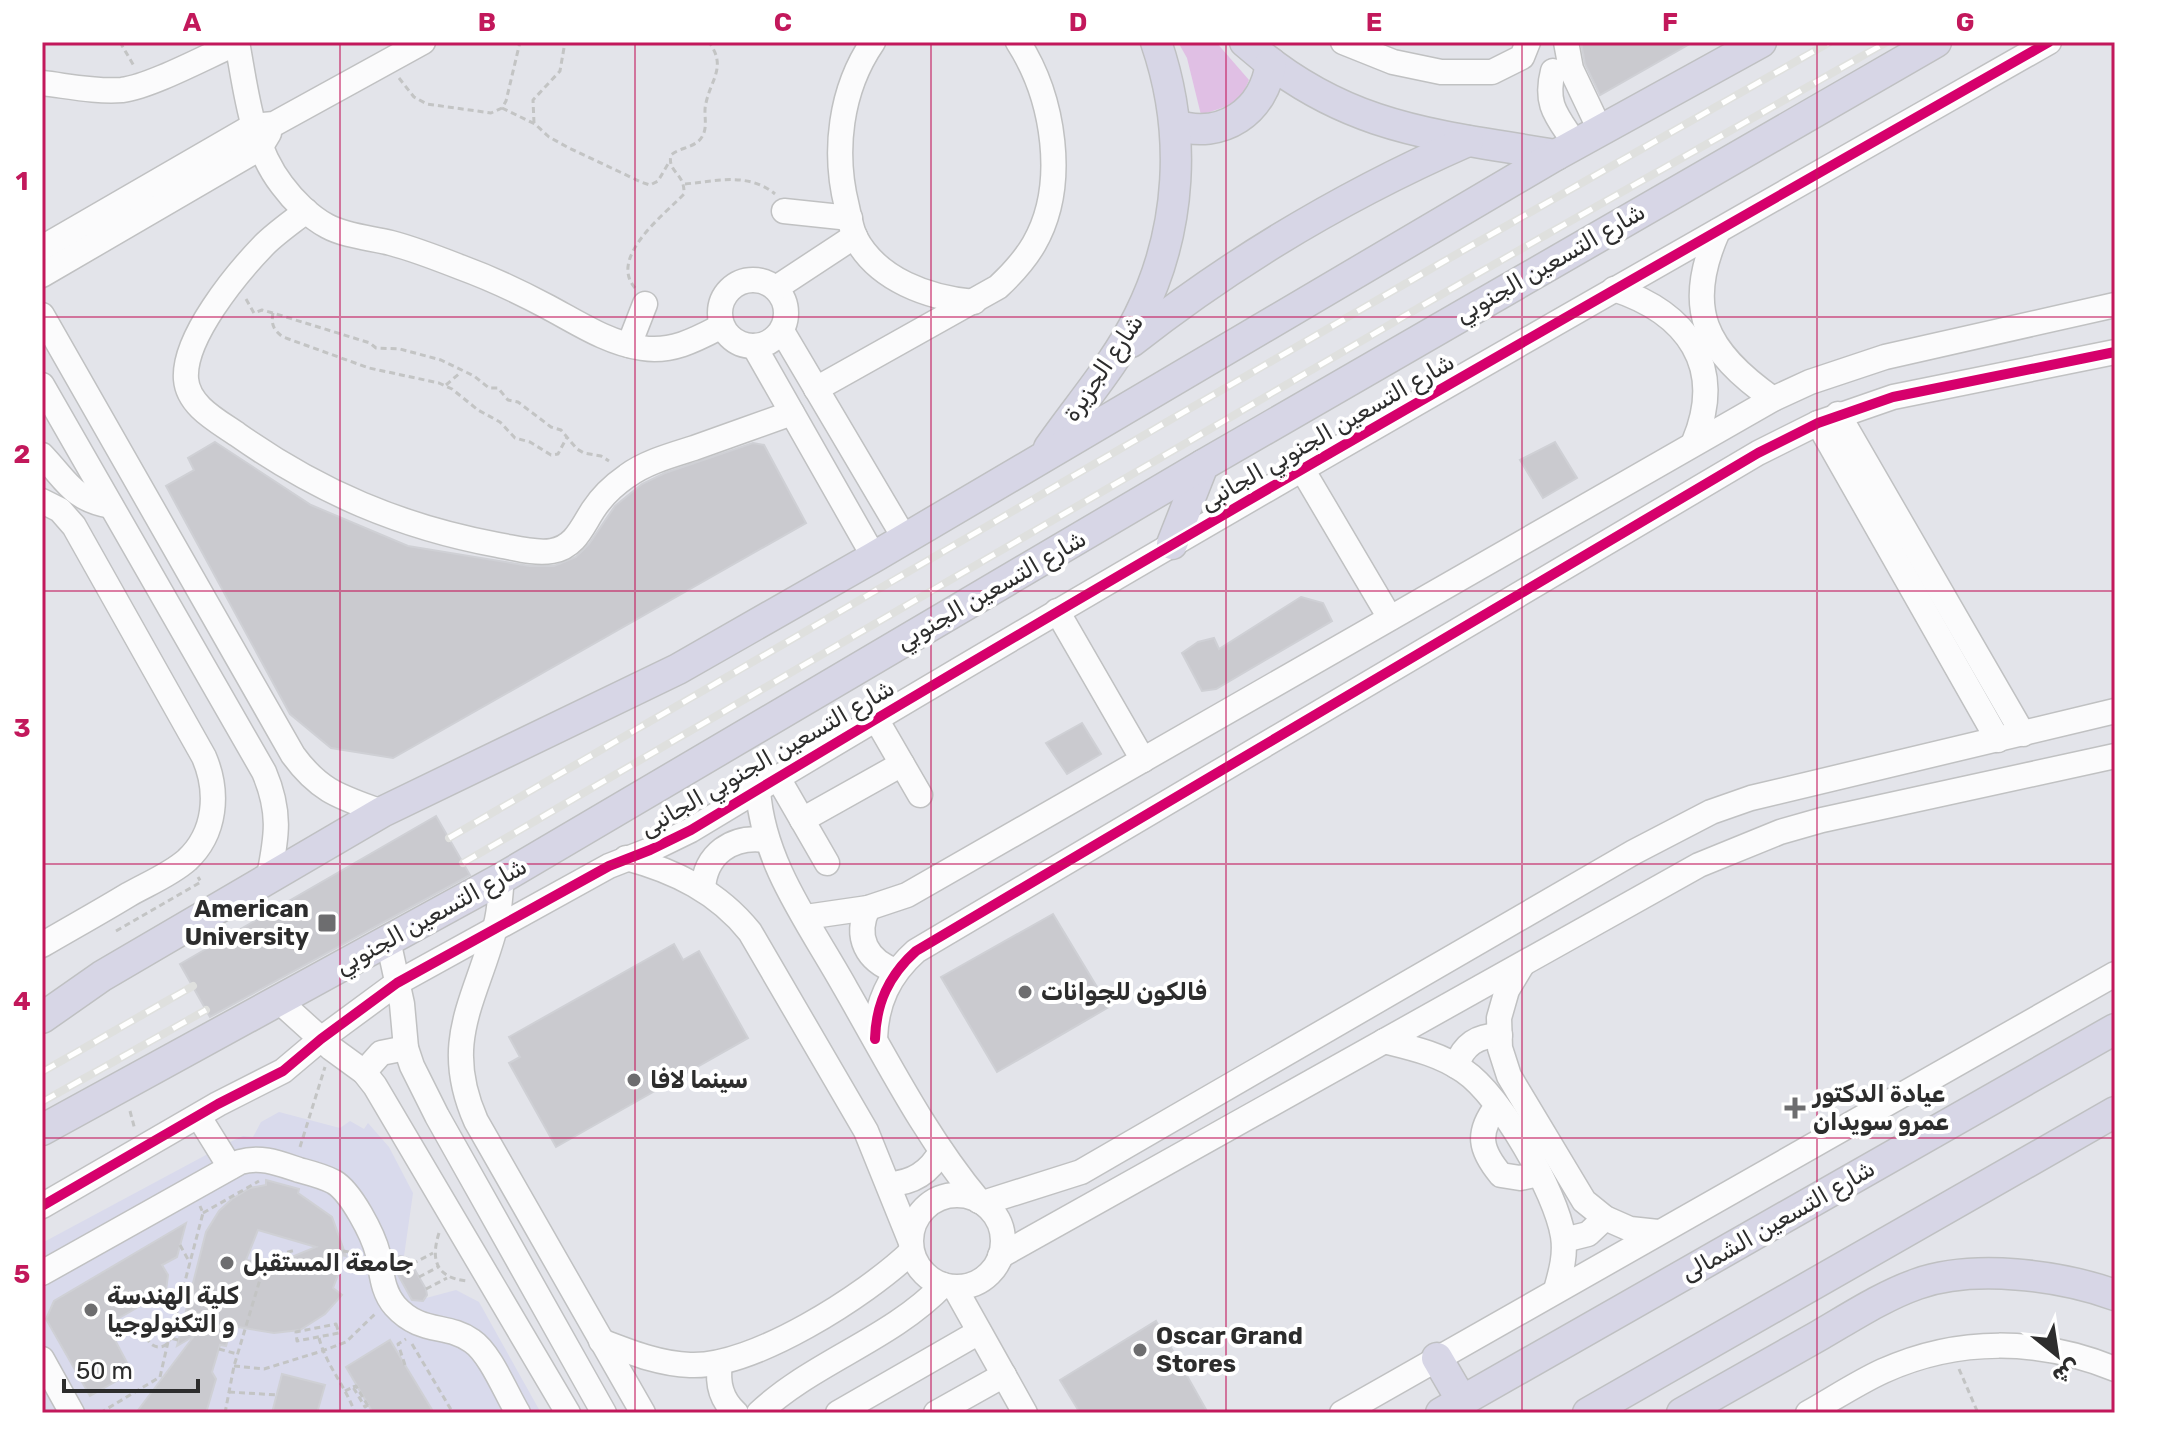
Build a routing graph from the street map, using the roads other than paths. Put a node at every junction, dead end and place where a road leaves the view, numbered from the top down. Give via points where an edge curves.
1 (423, 42) edge
2 (873, 42) edge
3 (1018, 42) edge
4 (1156, 42) edge
5 (1245, 42) edge
6 (1343, 42) edge
7 (1528, 42) edge
8 (1566, 42) edge
9 (1761, 42) edge
10 (1936, 42) edge
11 (2049, 42) edge
12 (237, 43) edge
13 (1271, 63) junction
14 (1553, 71) dead end
15 (42, 83) edge
16 (1175, 125) junction
17 (263, 133) junction
18 (1468, 141) junction
19 (1578, 144) junction
20 (306, 211) junction
21 (784, 211) road end
22 (852, 227) junction
23 (1718, 231) junction
24 (42, 248) edge
25 (42, 275) edge
26 (776, 288) junction
27 (1614, 289) junction
28 (974, 302) junction
29 (645, 304) road end
30 (2115, 305) edge
31 (42, 315) edge
32 (722, 326) junction
33 (782, 331) junction
34 (629, 345) junction
35 (754, 346) junction
36 (1118, 351) junction
37 (2115, 352) edge
38 (1885, 357) junction
39 (42, 385) edge
40 (816, 389) junction
41 (1893, 397) junction
42 (1773, 399) junction
43 (792, 413) junction
44 (1828, 419) junction
45 (843, 436) junction
46 (1694, 442) junction
47 (814, 454) junction
48 (42, 455) edge
49 (1043, 456) junction
50 (1203, 465) junction
51 (1302, 469) junction
52 (42, 501) edge
53 (111, 506) junction
54 (905, 539) junction
55 (1172, 544) junction
56 (874, 557) junction
57 (1442, 589) junction
58 (1057, 611) junction
59 (1390, 618) junction
60 (1463, 628) junction
61 (2115, 711) edge
62 (876, 719) junction
63 (2023, 734) junction
64 (1998, 740) junction
65 (2115, 756) edge
66 (1143, 760) junction
67 (1904, 761) junction
68 (299, 764) junction
69 (902, 764) junction
70 (768, 784) junction
71 (270, 785) junction
72 (920, 795) dead end
73 (1911, 800) junction
74 (382, 812) junction
75 (802, 820) junction
76 (766, 840) junction
77 (626, 858) junction
78 (827, 863) dead end
79 (269, 876) junction
80 (502, 878) junction
81 (703, 889) junction
82 (868, 908) junction
83 (806, 917) junction
84 (496, 926) junction
85 (388, 940) junction
86 (42, 945) edge
87 (1522, 964) junction
88 (896, 971) junction
89 (2115, 974) edge
90 (397, 983) junction
91 (279, 1001) junction
92 (42, 1018) edge
93 (2115, 1029) edge
94 (1500, 1035) junction
95 (321, 1039) junction
96 (875, 1039) junction
97 (1384, 1041) junction
98 (406, 1048) junction
99 (1456, 1066) junction
100 (364, 1072) junction
101 (1497, 1106) junction
102 (2115, 1112) edge
103 (199, 1117) junction
104 (42, 1130) edge
105 (941, 1151) junction
106 (230, 1167) junction
107 (1539, 1174) junction
108 (889, 1184) junction
109 (981, 1202) junction
110 (42, 1206) edge
111 (1605, 1218) junction
112 (1658, 1232) junction
113 (1892, 1239) junction
114 (1564, 1240) junction
115 (911, 1246) junction
116 (1000, 1256) junction
117 (42, 1273) edge
118 (1919, 1284) junction
119 (949, 1286) junction
120 (1556, 1290) junction
121 (2115, 1295) edge
122 (979, 1332) junction
123 (601, 1341) junction
124 (1437, 1358) junction
125 (42, 1359) edge
126 (720, 1364) junction
127 (2115, 1369) edge
128 (1004, 1375) junction
129 (1452, 1407) edge
130 (1019, 1411) edge
131 (72, 1413) edge
132 (518, 1413) edge
133 (568, 1413) edge
134 (604, 1413) edge
135 (643, 1413) edge
136 (736, 1413) edge
137 (759, 1413) edge
138 (838, 1413) edge
139 (936, 1413) edge
140 (1342, 1413) edge
141 (1588, 1413) edge
142 (1682, 1413) edge
143 (1808, 1413) edge

1 - 17 street
2 - 22 street via 855,75 841,131 839,160
3 - 28 street via 1047,111 1052,169 1046,216 1019,267
4 - 16 main road, شارع الجزيرة
5 - 13 main road
6 - 7 street via 1393,62 1492,72 1522,57
8 - 19 street
9 - 19 main road
10 - 50 main road, شارع التسعين الجنوبي
11 - 23 street, شارع التسعين الجنوبي الجانبى
12 - 15 street via 125,90
12 - 17 street
13 - 16 main road via 1266,87 1244,116 1211,130
13 - 18 main road via 1306,88 1357,113
14 - 19 street via 1551,105
16 - 36 main road, شارع الجزيرة via 1175,191 1167,243 1144,305
17 - 20 street via 281,185
17 - 24 street
17 - 25 street
18 - 19 main road
18 - 36 main road via 1311,219 1212,281
19 - 49 main road
20 - 34 street via 328,227 463,268
20 - 43 street via 265,245 230,285 193,342 186,383 207,414 281,466 362,507 448,535 554,551 570,543 608,492 630,474
21 - 22 street
22 - 26 street
22 - 28 street via 872,259 894,277 918,291
23 - 27 street, شارع التسعين الجنوبي الجانبى
23 - 42 street via 1705,259 1701,309 1722,354
26 - 32 street via 755,279 734,286 721,304
26 - 33 street via 787,313
27 - 46 street via 1658,308 1699,357 1707,400
27 - 51 street, شارع التسعين الجنوبي الجانبى
28 - 40 street
29 - 34 street
30 - 38 street
31 - 68 street
32 - 34 street via 665,349
32 - 35 street via 735,341
33 - 35 street
33 - 40 street
35 - 43 street
36 - 49 main road, شارع الجزيرة
37 - 41 street
38 - 41 street
38 - 42 street
39 - 53 street
40 - 45 street
41 - 44 street
42 - 46 street
43 - 47 street
44 - 60 street via 1758,453
44 - 63 street
44 - 64 street
45 - 47 street
45 - 54 street
46 - 57 street
47 - 56 street
48 - 53 street via 68,488
49 - 54 main road
50 - 55 main road
50 - 80 main road, شارع التسعين الجنوبي
51 - 55 street, شارع التسعين الجنوبي الجانبى
51 - 59 street
52 - 86 street via 74,526 204,757 214,797 204,837 187,859
53 - 71 street
54 - 56 main road
55 - 58 street, شارع التسعين الجنوبي الجانبى
56 - 74 main road via 678,669
57 - 59 street
57 - 60 street
58 - 62 street, شارع التسعين الجنوبي الجانبى
58 - 66 street
59 - 66 street
60 - 88 street via 925,945
61 - 63 street
62 - 69 street
62 - 70 street, شارع التسعين الجنوبي الجانبى
63 - 64 street
64 - 67 street
65 - 73 street
66 - 82 street via 907,895
67 - 73 street
67 - 109 street via 1751,798 1673,830 1081,1172
68 - 71 street via 289,777
68 - 74 street via 327,791
69 - 72 street
69 - 75 street
70 - 75 street
70 - 76 street
70 - 77 street, شارع التسعين الجنوبي الجانبى via 691,830
71 - 79 street via 278,819
73 - 87 street via 1822,820 1739,847 1660,884
74 - 79 main road
75 - 78 street
76 - 81 street via 746,839 718,852
76 - 83 street
77 - 81 street
77 - 84 street, شارع التسعين الجنوبي الجانبى
79 - 92 main road
80 - 84 street
80 - 85 main road, شارع التسعين الجنوبي
81 - 108 street via 733,911 750,932 866,1131
82 - 83 street
82 - 88 street via 861,927 865,947 877,963
83 - 96 street
84 - 90 street, شارع التسعين الجنوبي الجانبى
84 - 123 street via 462,1030 461,1078 476,1121
85 - 90 street
85 - 91 main road, شارع التسعين الجنوبي
87 - 94 street via 1507,990
87 - 97 street
88 - 96 street via 882,996
89 - 112 street
90 - 95 street, شارع التسعين الجنوبي الجانبى
90 - 98 street
91 - 95 street
91 - 104 main road, شارع التسعين الجنوبي
93 - 129 main road, شارع التسعين الشمالى
94 - 99 street via 1473,1041
94 - 111 street via 1509,1076 1523,1101 1584,1201
95 - 100 street
95 - 103 street, شارع التسعين الجنوبي الجانبى via 283,1071
96 - 105 street
97 - 99 street
97 - 116 street
98 - 100 street via 381,1053
98 - 134 street via 437,1116
99 - 101 street
100 - 133 street
101 - 107 street
101 - 107 street via 1483,1130 1491,1162 1501,1175
102 - 113 main road
103 - 106 street
103 - 110 street, شارع التسعين الجنوبي الجانبى
105 - 108 street via 916,1178
105 - 109 street
106 - 117 street
106 - 132 street via 250,1159 270,1160 332,1181 348,1195 374,1241 393,1302 416,1323 477,1345
107 - 114 street via 1559,1215
108 - 115 street
109 - 115 street via 957,1195 934,1201 917,1218
109 - 116 street via 1002,1232
111 - 112 street via 1630,1229
111 - 114 street via 1588,1234
112 - 120 street
113 - 118 main road
113 - 141 main road
114 - 120 street
115 - 119 street via 922,1273
115 - 126 street via 885,1276 855,1297 762,1350
116 - 119 street via 988,1276 966,1287
118 - 121 main road via 1962,1275 2023,1276
118 - 142 main road via 1877,1302
119 - 122 street
119 - 137 street
120 - 124 street
122 - 128 street
122 - 138 street
123 - 126 street via 663,1362
123 - 135 street
124 - 129 main road
124 - 140 street
125 - 131 street
126 - 136 street via 720,1388
127 - 143 street via 2055,1349 1952,1349 1881,1371
128 - 130 street
128 - 139 street

